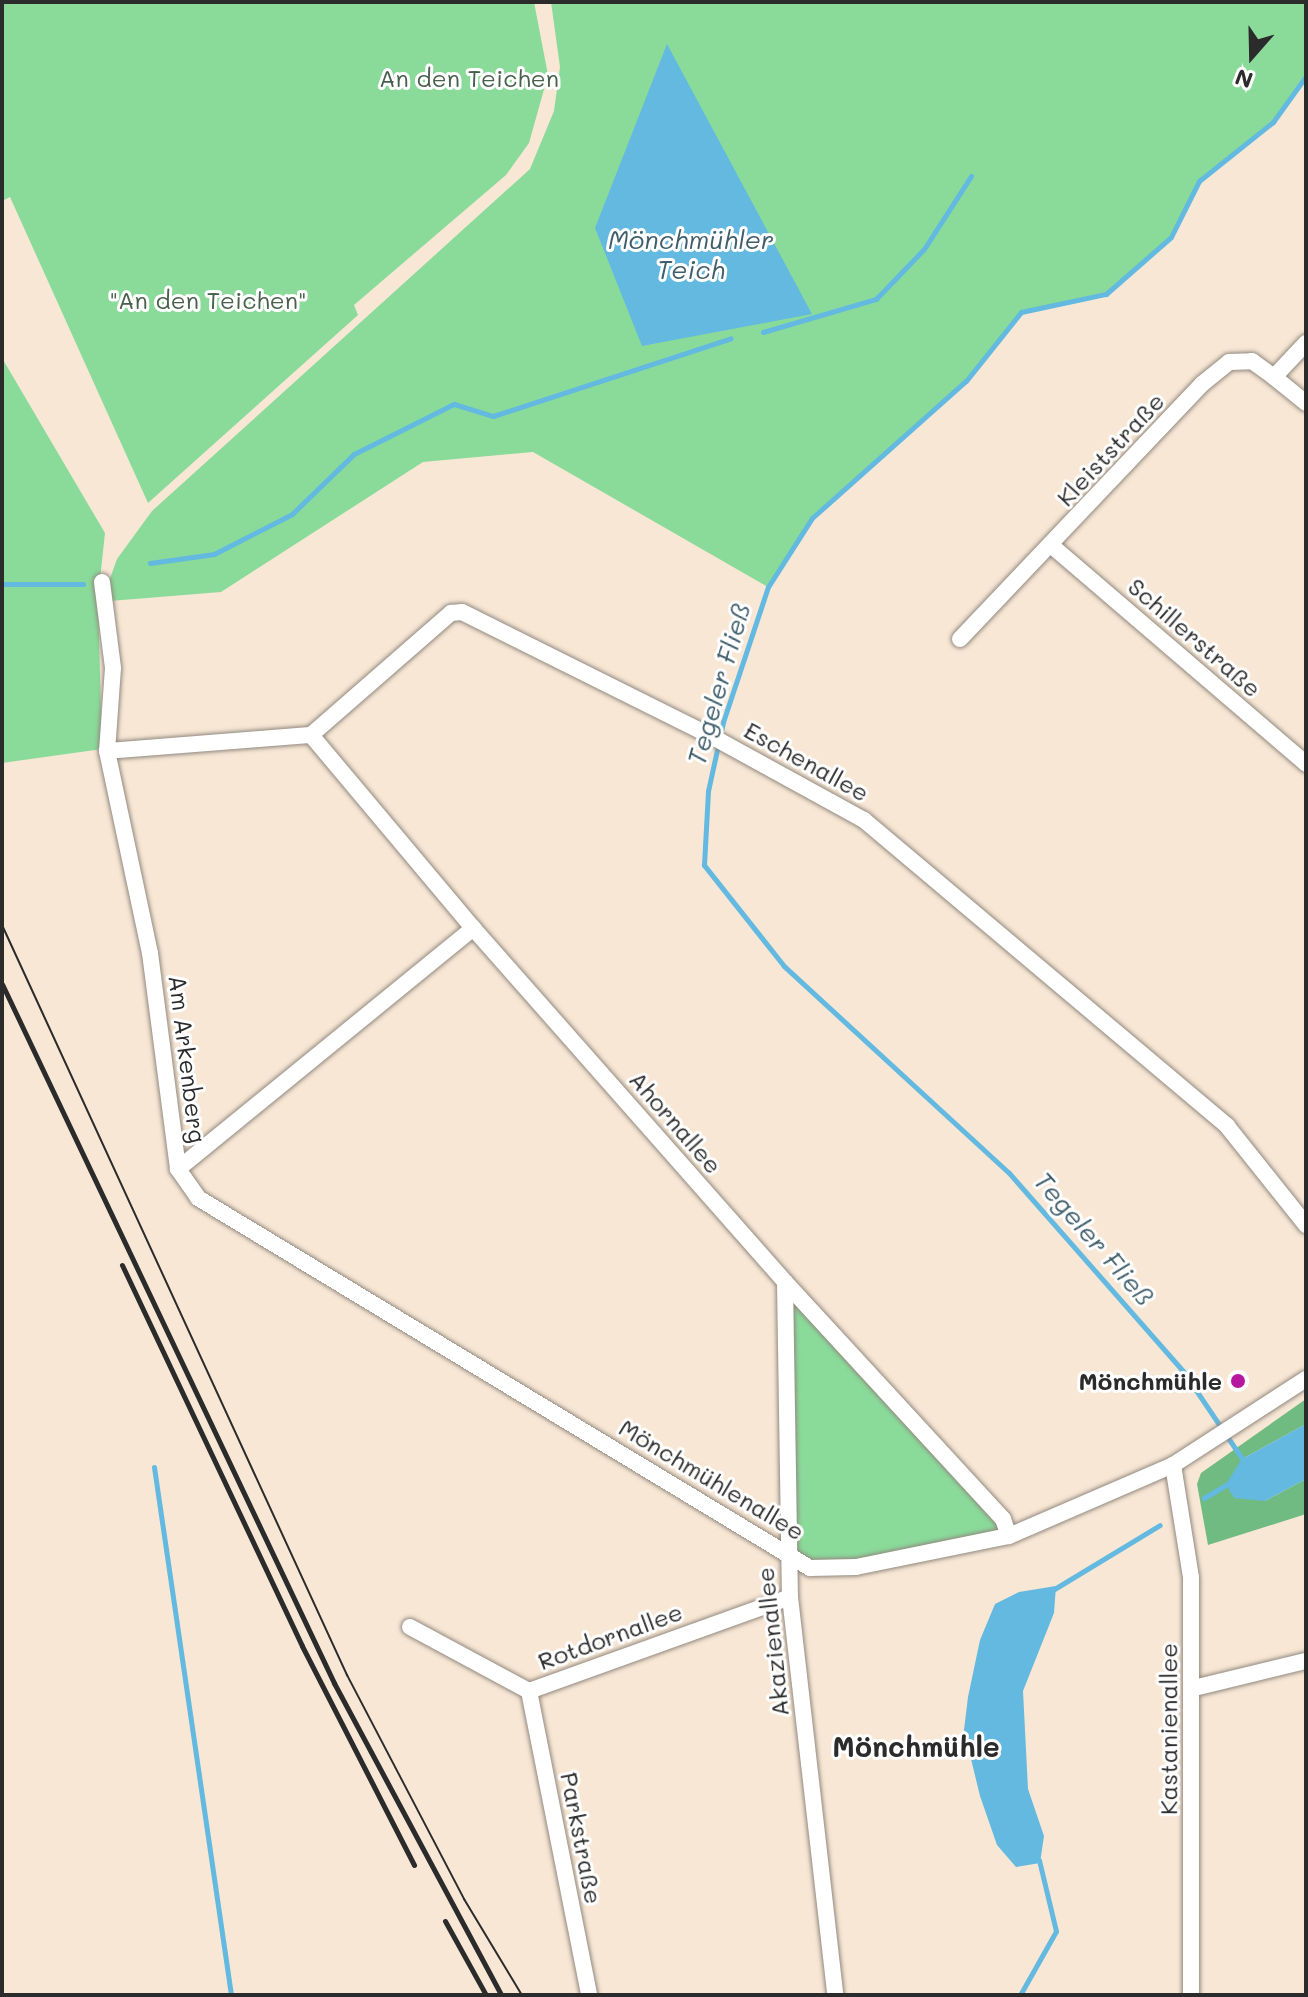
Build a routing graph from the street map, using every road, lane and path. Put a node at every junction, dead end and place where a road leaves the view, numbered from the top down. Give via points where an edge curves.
1 (1306, 343) edge
2 (1274, 377) junction
3 (1306, 403) edge
4 (1052, 546) junction
5 (102, 582) dead end
6 (960, 639) dead end
7 (311, 735) junction
8 (107, 751) junction
9 (1306, 764) edge
10 (473, 928) junction
11 (178, 1169) junction
12 (1306, 1225) edge
13 (785, 1282) junction
14 (1306, 1379) edge
15 (1173, 1465) junction
16 (1009, 1536) junction
17 (788, 1552) junction
18 (790, 1597) junction
19 (410, 1627) dead end
20 (1306, 1661) edge
21 (1194, 1688) junction
22 (529, 1691) junction
23 (589, 1995) edge
24 (835, 1995) edge
25 (1191, 1995) edge

1 - 2 street
2 - 3 street, Kleiststraße
2 - 4 street, Kleiststraße via 1252,361 1229,362
4 - 6 street, Kleiststraße
4 - 9 street, Schillerstraße
5 - 8 street, Am Arkenberg via 113,668
7 - 8 street
7 - 10 street, Ahornallee
7 - 12 street, Eschenallee via 451,613 462,612 713,737 864,820 1227,1126
8 - 11 street, Am Arkenberg via 150,953
10 - 11 street, Am Arkenberg
10 - 13 street, Ahornallee
11 - 17 street, Mönchmühlenallee via 198,1198
13 - 16 street, Ahornallee via 1003,1519
13 - 17 street, Akazienallee
14 - 15 street, Mönchmühlenallee
15 - 16 street, Mönchmühlenallee
15 - 21 street, Kastanienallee via 1191,1578
16 - 17 street, Mönchmühlenallee via 856,1567 810,1568
17 - 18 street, Akazienallee
18 - 22 street, Rotdornallee
18 - 24 street, Akazienallee
19 - 22 street, Rotdornallee
20 - 21 street
21 - 25 street, Kastanienallee
22 - 23 street, Parkstraße

